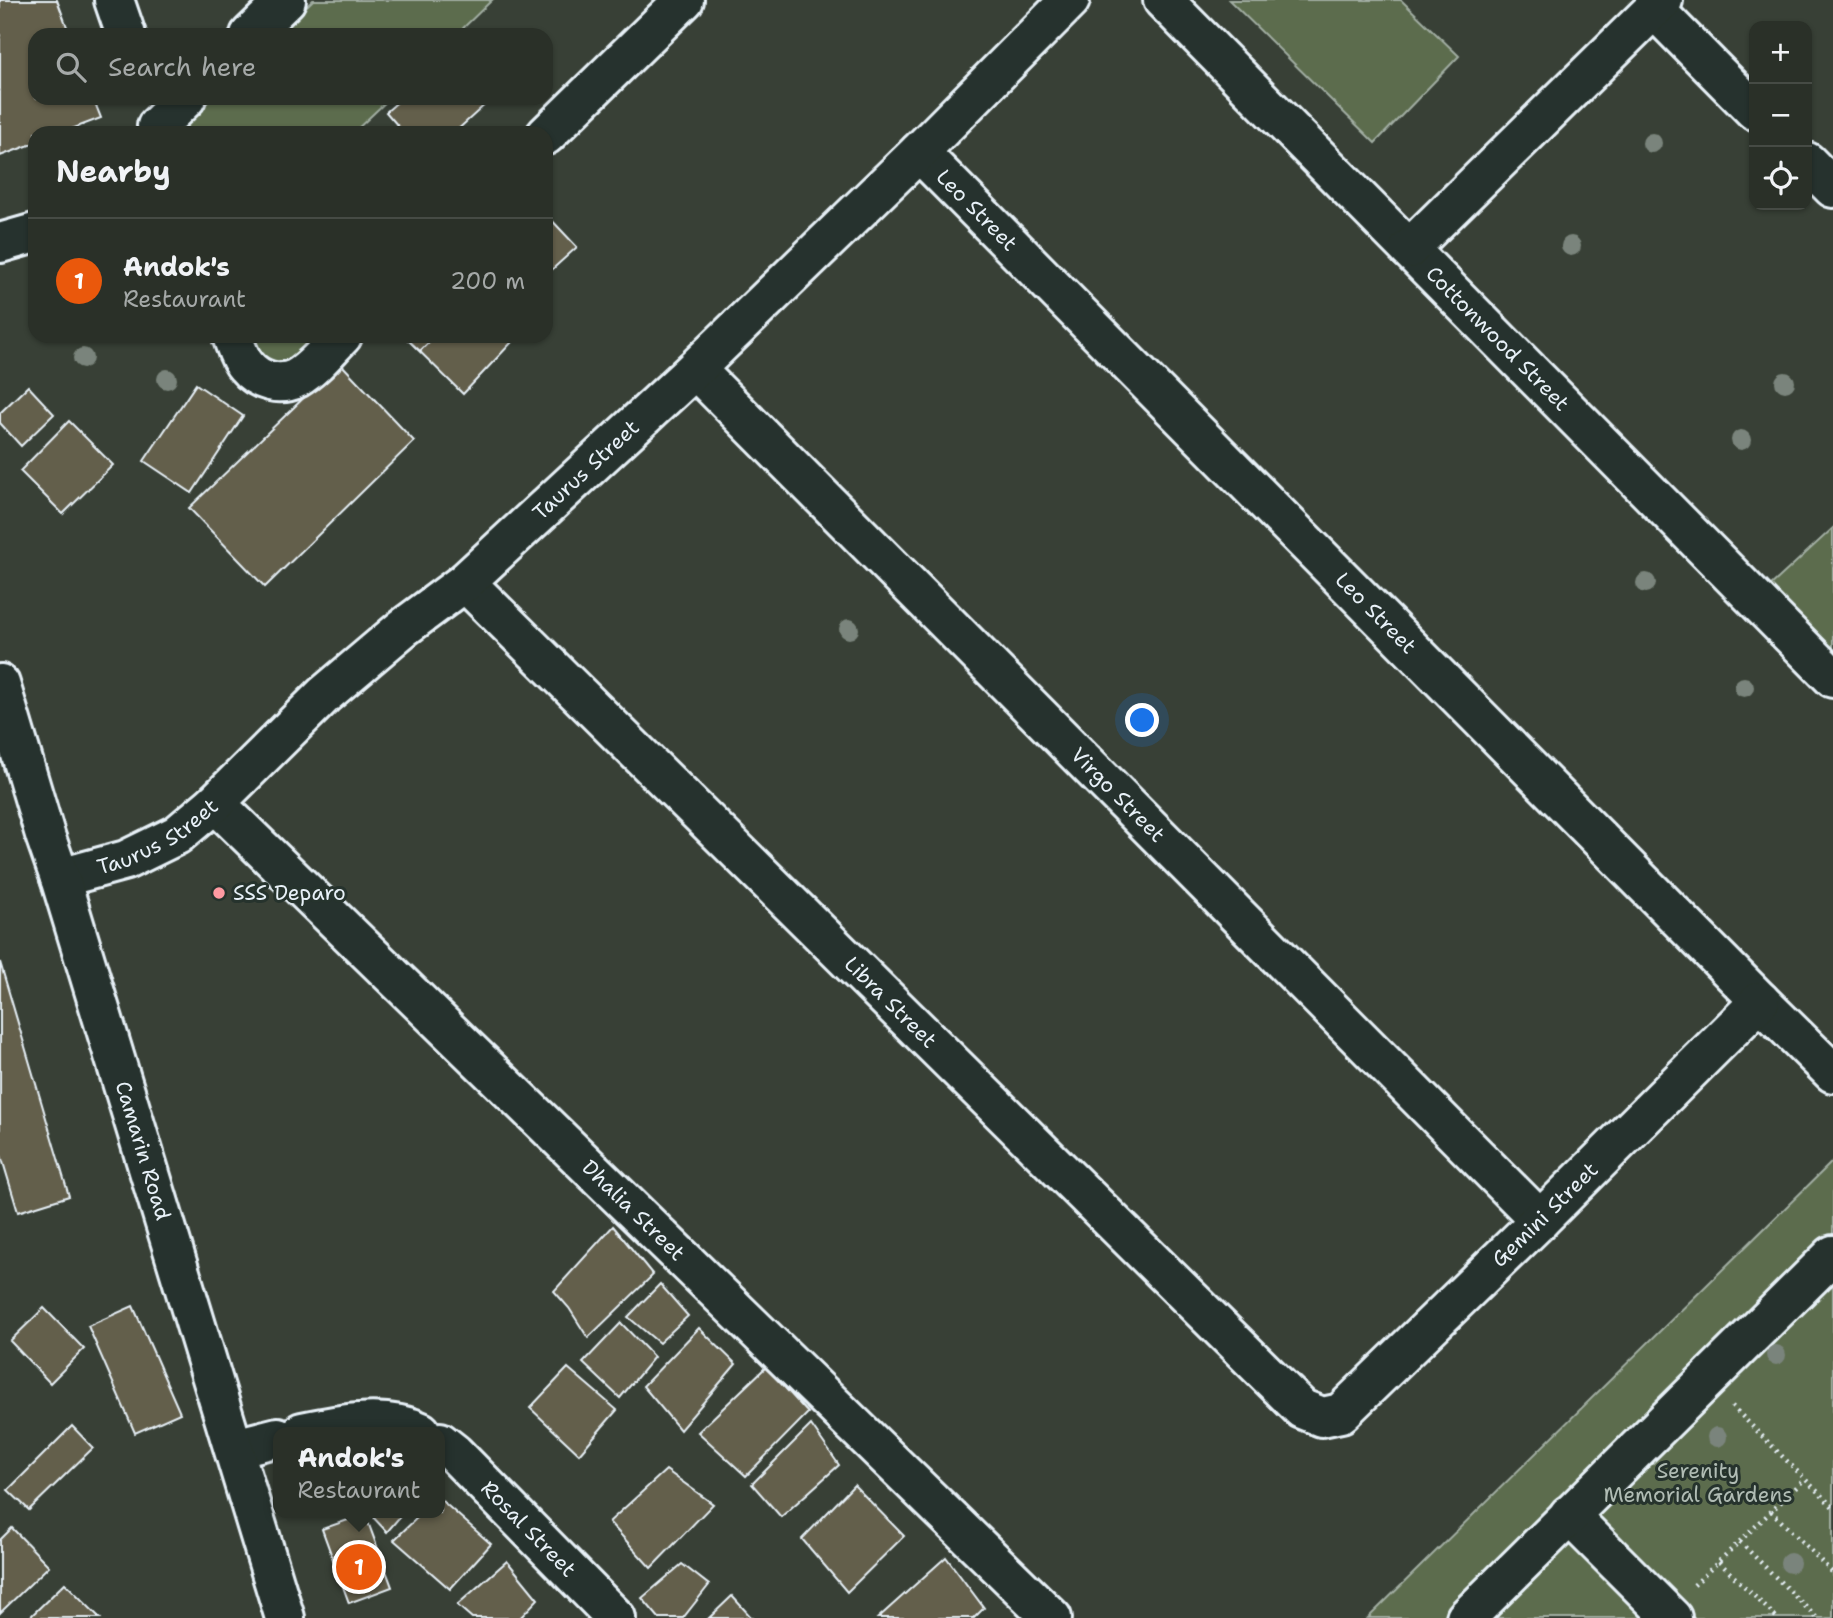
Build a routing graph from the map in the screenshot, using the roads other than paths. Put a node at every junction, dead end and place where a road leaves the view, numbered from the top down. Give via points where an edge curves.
1 (114, 0) edge
2 (286, 0) edge
3 (684, 0) edge
4 (1070, 0) edge
5 (1163, 0) edge
6 (1658, 5) edge
7 (123, 28) edge
8 (257, 28) edge
9 (175, 105) edge
10 (1749, 105) edge
11 (154, 119) edge
12 (553, 128) edge
13 (919, 152) junction
14 (1812, 167) edge
15 (1833, 188) edge
16 (28, 235) edge
17 (0, 243) edge
18 (1409, 249) junction
19 (235, 343) edge
20 (335, 343) edge
21 (695, 369) junction
22 (465, 582) junction
23 (1833, 678) edge
24 (0, 684) edge
25 (215, 803) junction
26 (60, 878) junction
27 (1760, 1001) junction
28 (1833, 1073) edge
29 (1540, 1220) junction
30 (1833, 1255) edge
31 (1322, 1417) joint
32 (333, 1427) edge
33 (410, 1427) edge
34 (273, 1438) edge
35 (445, 1446) edge
36 (235, 1448) junction
37 (1569, 1515) junction
38 (1669, 1615) edge
39 (285, 1618) edge
40 (616, 1618) edge
41 (1052, 1618) edge
42 (1466, 1618) edge

1 - 7 street
2 - 8 street
3 - 12 street
4 - 13 street, Taurus Street
5 - 18 street, Cottonwood Street
6 - 10 street
6 - 18 street
9 - 11 street
13 - 21 street, Taurus Street
13 - 27 street, Leo Street
14 - 15 street
16 - 17 street
18 - 23 street, Cottonwood Street
19 - 20 street via 247,367 260,378 278,383 295,379
21 - 22 street, Taurus Street
21 - 29 street, Virgo Street
22 - 25 street, Taurus Street via 324,695
22 - 31 street, Libra Street via 1302,1409
24 - 26 street, Camarin Road
25 - 26 street, Taurus Street via 177,835 126,860
25 - 41 street, Dhalia Street
26 - 36 street, Camarin Road
27 - 28 street, Leo Street
27 - 29 street, Gemini Street
29 - 31 street, Gemini Street via 1341,1413
30 - 37 street
32 - 33 street via 382,1422
34 - 36 street
35 - 40 street, Rosal Street
36 - 39 street, Camarin Road
37 - 38 street
37 - 42 street

